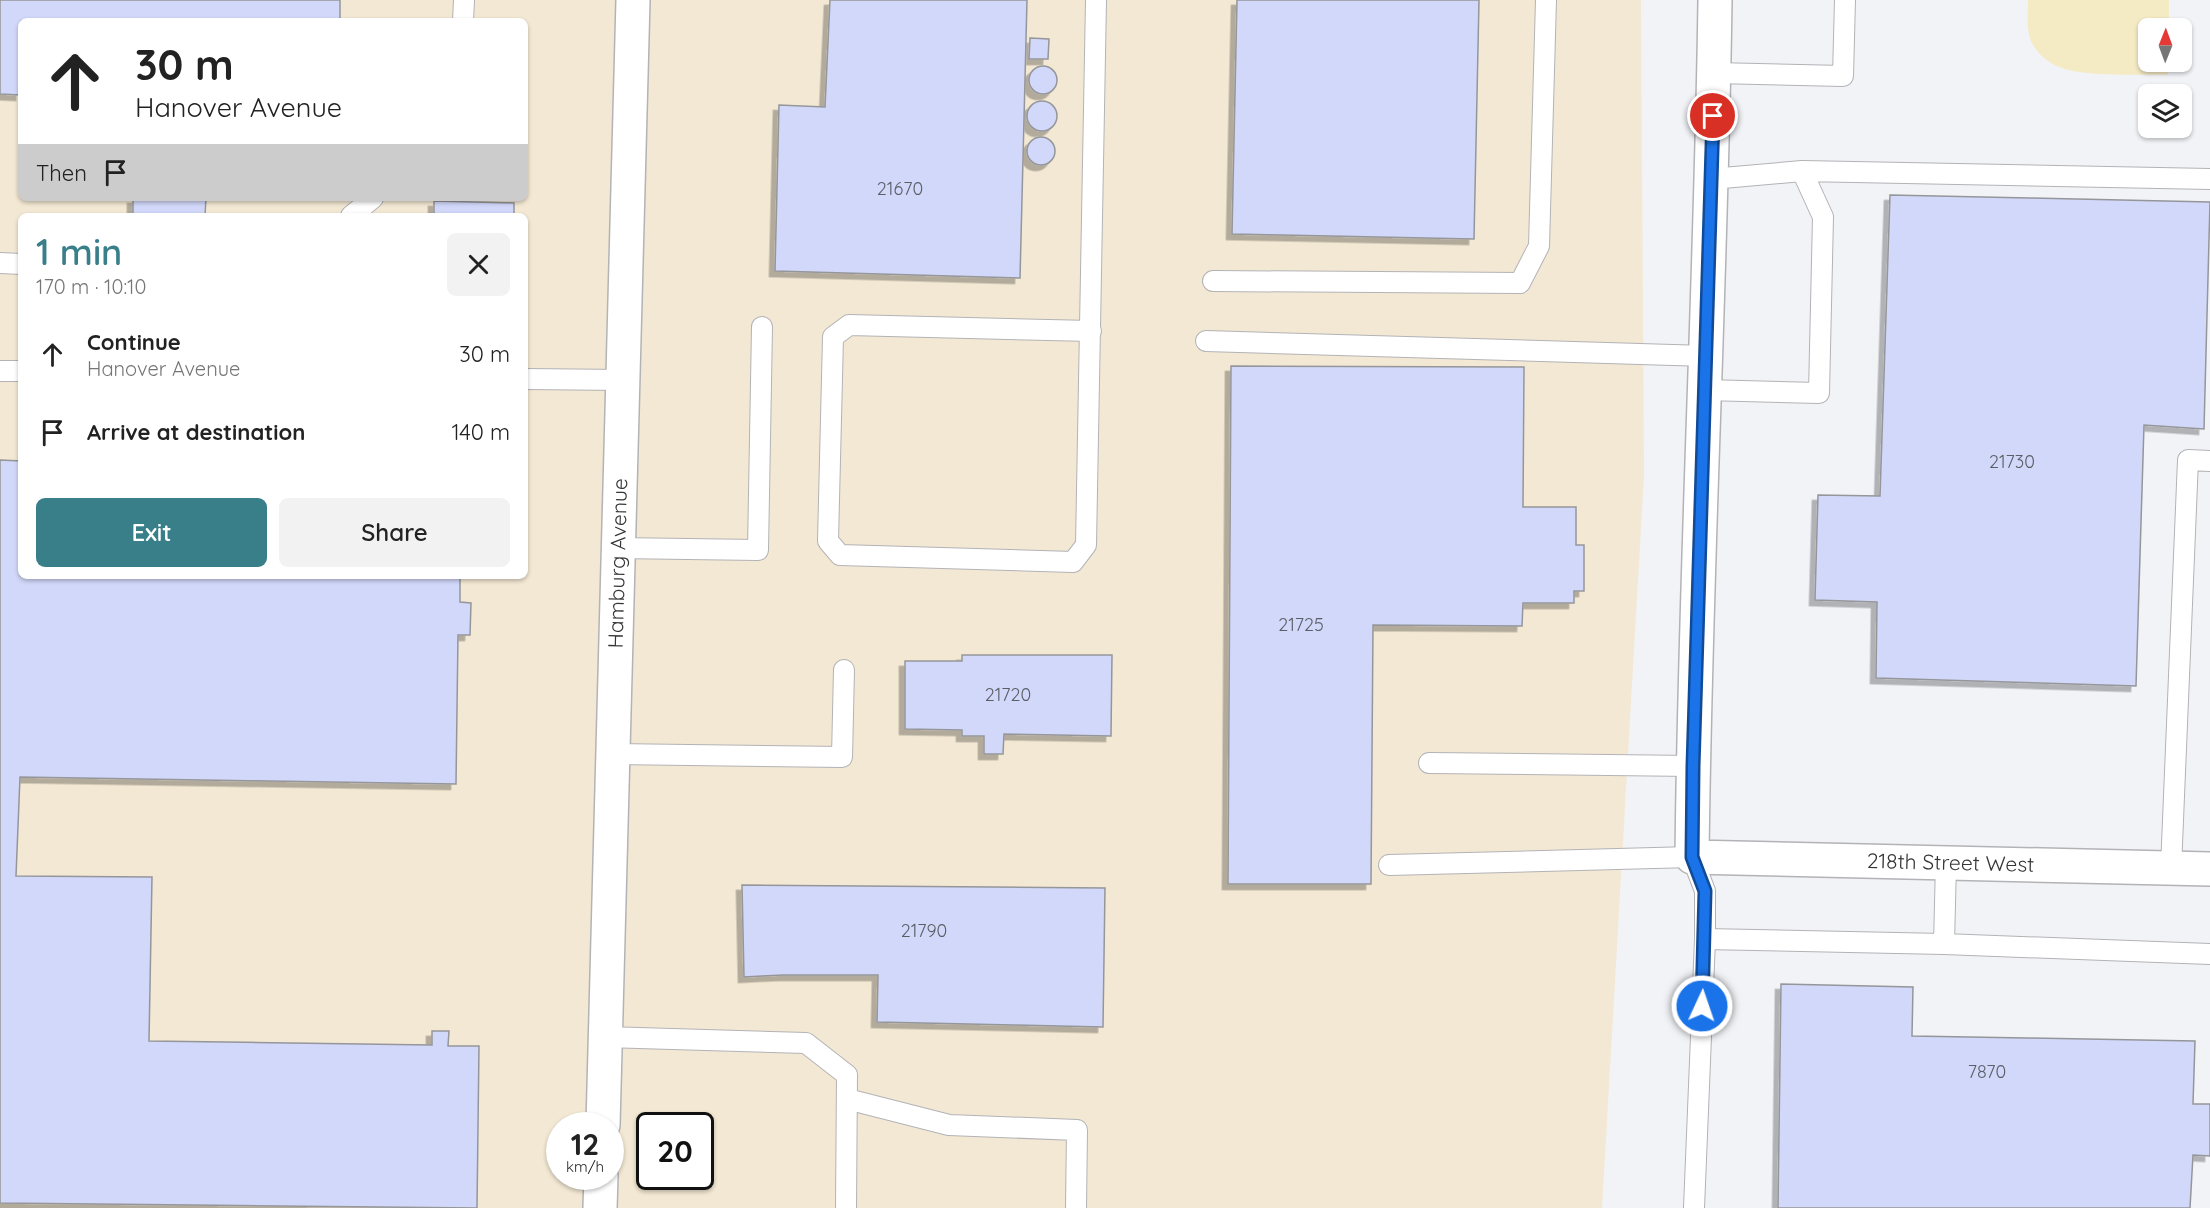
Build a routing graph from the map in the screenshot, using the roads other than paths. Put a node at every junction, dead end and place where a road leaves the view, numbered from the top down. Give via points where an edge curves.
1 (464, 0) edge
2 (633, 0) edge
3 (1096, 0) edge
4 (1546, 0) edge
5 (1715, 0) edge
6 (1845, 0) edge
7 (463, 18) edge
8 (1714, 74) junction
9 (1802, 171) junction
10 (1711, 179) junction
11 (2210, 179) edge
12 (369, 201) edge
13 (355, 213) edge
14 (0, 263) edge
15 (18, 264) edge
16 (1213, 281) dead end
17 (762, 327) dead end
18 (1091, 330) junction
19 (1206, 341) dead end
20 (1706, 356) junction
21 (0, 371) edge
22 (18, 371) edge
23 (528, 379) edge
24 (623, 380) junction
25 (1706, 390) junction
26 (2210, 461) edge
27 (617, 548) junction
28 (843, 670) dead end
29 (613, 754) junction
30 (1430, 763) dead end
31 (1693, 766) junction
32 (1692, 857) junction
33 (1946, 863) junction
34 (1389, 865) dead end
35 (2171, 868) junction
36 (2210, 869) edge
37 (1705, 939) junction
38 (1944, 944) junction
39 (2210, 954) edge
40 (605, 1037) junction
41 (847, 1098) junction
42 (603, 1112) edge
43 (601, 1190) edge
44 (600, 1208) edge
45 (846, 1208) edge
46 (1076, 1208) edge
47 (1694, 1208) edge

1 - 7 lane
2 - 24 street, Hamburg Avenue
3 - 18 lane
4 - 16 lane via 1539,246 1520,283
5 - 8 street
6 - 8 lane via 1843,76
8 - 10 street
9 - 10 lane
9 - 11 lane
9 - 25 lane via 1823,217 1819,393
10 - 20 street
12 - 13 lane
14 - 15 lane
17 - 27 lane via 758,550
18 - 18 lane via 1086,545 1073,562 840,555 828,542 833,337 849,324
19 - 20 lane
20 - 25 street
21 - 22 lane
23 - 24 lane
24 - 27 street, Hamburg Avenue
25 - 31 street
26 - 35 lane via 2188,460
27 - 29 street, Hamburg Avenue
28 - 29 lane via 842,757
29 - 40 street, Hamburg Avenue
30 - 31 lane
31 - 32 street
32 - 33 street, 218th Street West
32 - 34 lane
32 - 37 lane via 1705,891
33 - 35 street, 218th Street West
33 - 38 lane
35 - 36 street, 218th Street West
37 - 38 lane
37 - 47 lane
38 - 39 lane
40 - 41 lane via 806,1043 847,1075
40 - 42 street, Hamburg Avenue
41 - 45 lane
41 - 46 lane via 949,1125 1077,1130
43 - 44 street

